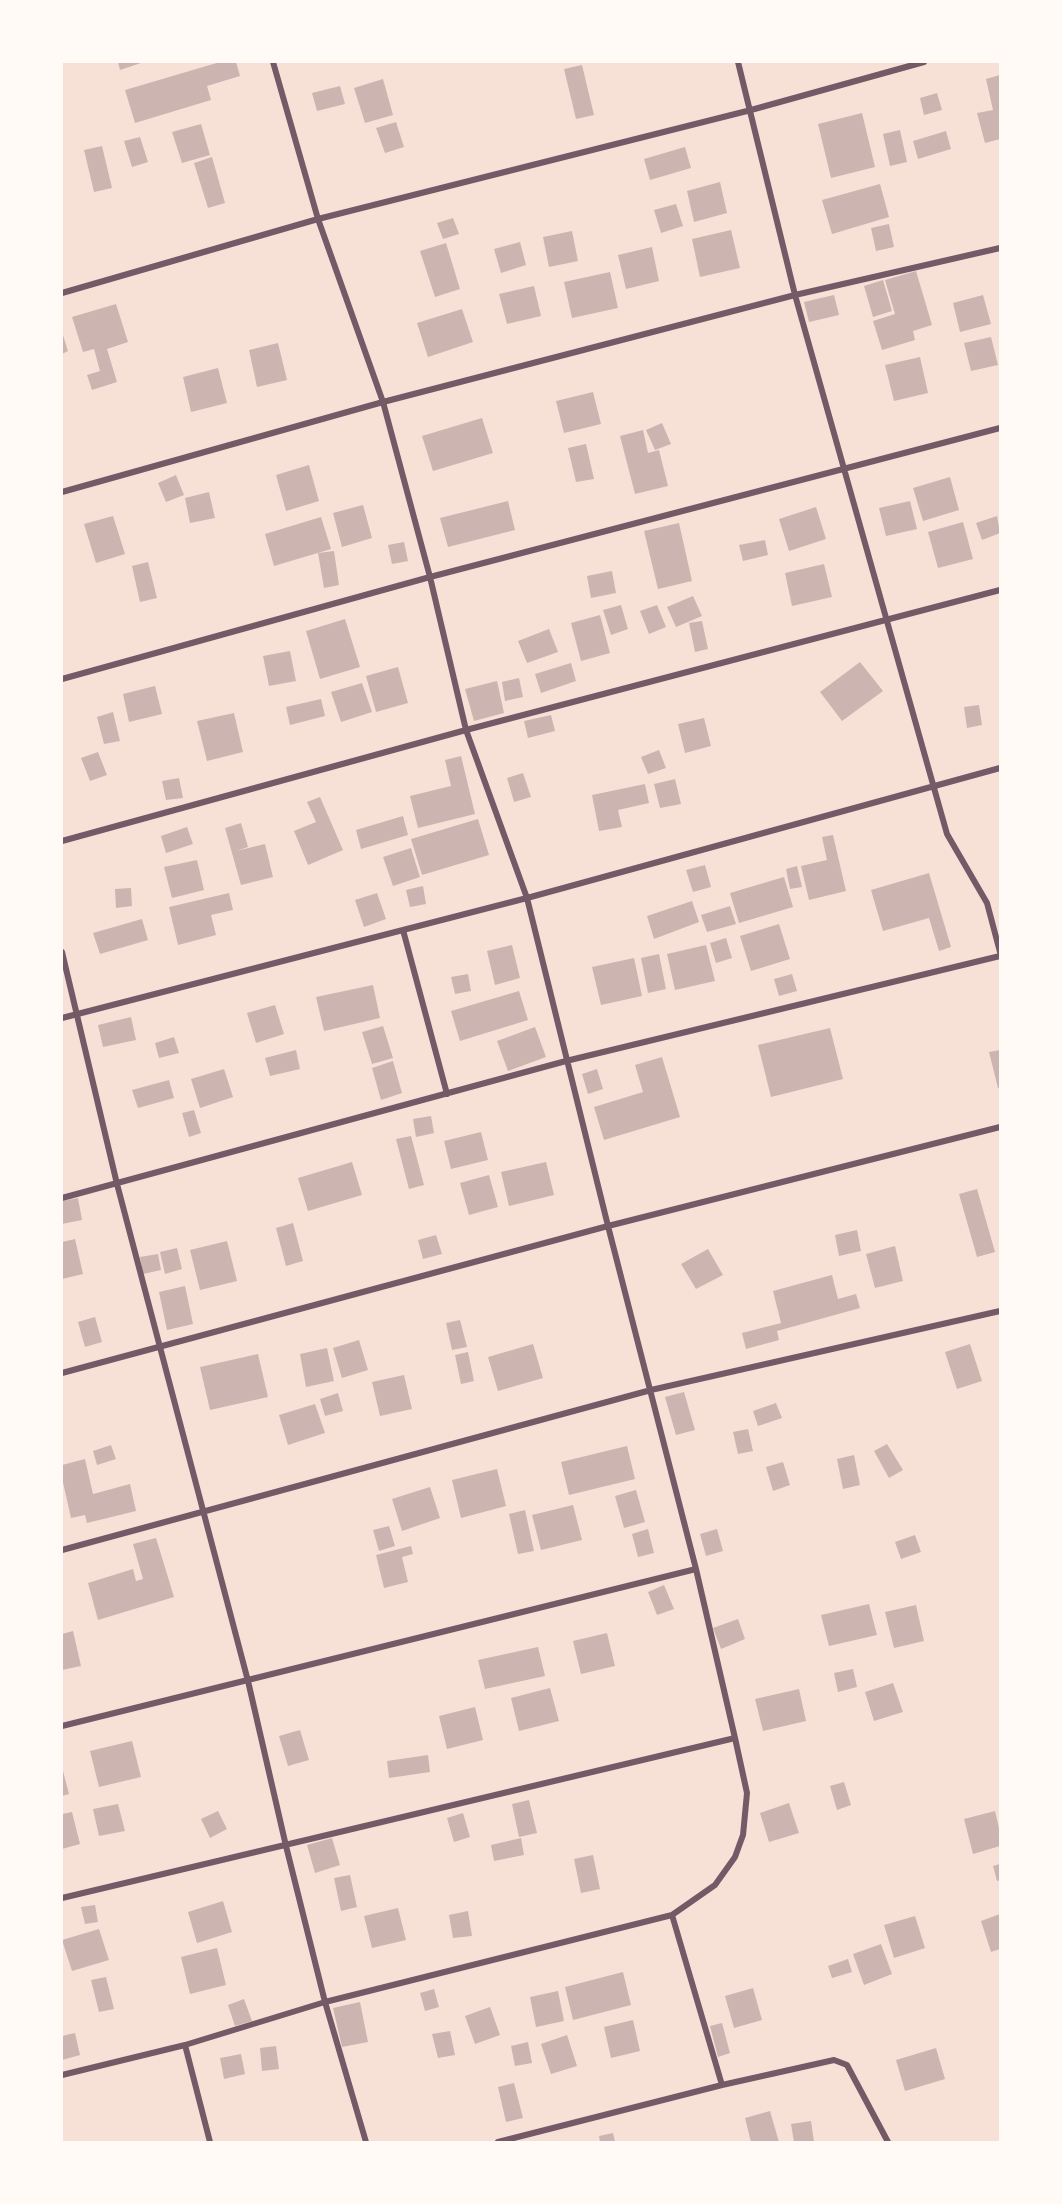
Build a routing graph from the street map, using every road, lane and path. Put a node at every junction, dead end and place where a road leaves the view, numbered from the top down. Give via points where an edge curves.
1 (273, 62) edge
2 (738, 62) edge
3 (924, 62) edge
4 (751, 111) junction
5 (318, 219) junction
6 (1000, 248) edge
7 (62, 292) edge
8 (795, 295) junction
9 (383, 402) junction
10 (1000, 428) edge
11 (844, 469) junction
12 (62, 492) edge
13 (430, 577) junction
14 (1000, 590) edge
15 (886, 620) junction
16 (62, 679) edge
17 (466, 730) junction
18 (1000, 768) edge
19 (933, 785) junction
20 (62, 841) edge
21 (527, 898) junction
22 (403, 930) junction
23 (62, 952) edge
24 (1000, 954) edge
25 (77, 1014) junction
26 (62, 1018) edge
27 (566, 1061) junction
28 (447, 1094) junction
29 (1000, 1127) edge
30 (117, 1184) junction
31 (62, 1198) edge
32 (608, 1226) junction
33 (1000, 1311) edge
34 (160, 1348) junction
35 (62, 1373) edge
36 (651, 1390) junction
37 (205, 1512) junction
38 (62, 1550) edge
39 (696, 1569) junction
40 (248, 1681) junction
41 (62, 1726) edge
42 (735, 1738) junction
43 (286, 1846) junction
44 (62, 1898) edge
45 (672, 1915) junction
46 (325, 2002) junction
47 (185, 2045) junction
48 (62, 2075) edge
49 (722, 2085) junction
50 (210, 2142) edge
51 (366, 2142) edge
52 (498, 2142) edge
53 (888, 2142) edge

1 - 5 street
2 - 4 street
3 - 4 street
4 - 5 street
4 - 8 street
5 - 7 street
5 - 9 street
6 - 8 street
8 - 9 street
8 - 11 street
9 - 12 street
9 - 13 street
10 - 11 street
11 - 13 street
11 - 15 street
13 - 16 street
13 - 17 street
14 - 15 street
15 - 17 street
15 - 19 street
17 - 20 street
17 - 21 street
18 - 19 street
19 - 21 street
19 - 24 street via 947,834 987,903
21 - 22 street
21 - 27 street
22 - 25 street
22 - 28 street
23 - 25 street
24 - 27 street
25 - 26 street
25 - 30 street
27 - 28 street
27 - 32 street
28 - 30 street
29 - 32 street
30 - 31 street
30 - 34 street
32 - 34 street
32 - 36 street
33 - 36 street
34 - 35 street
34 - 37 street
36 - 37 street
36 - 39 street
37 - 38 street
37 - 40 street
39 - 40 street
39 - 42 street
40 - 41 street
40 - 43 street
42 - 43 street
42 - 45 street via 747,1793 743,1835 735,1857 715,1885
43 - 44 street
43 - 46 street
45 - 46 street
45 - 49 street
46 - 47 street
46 - 51 street
47 - 48 street
47 - 50 street
49 - 52 street
49 - 53 street via 834,2060 842,2062

